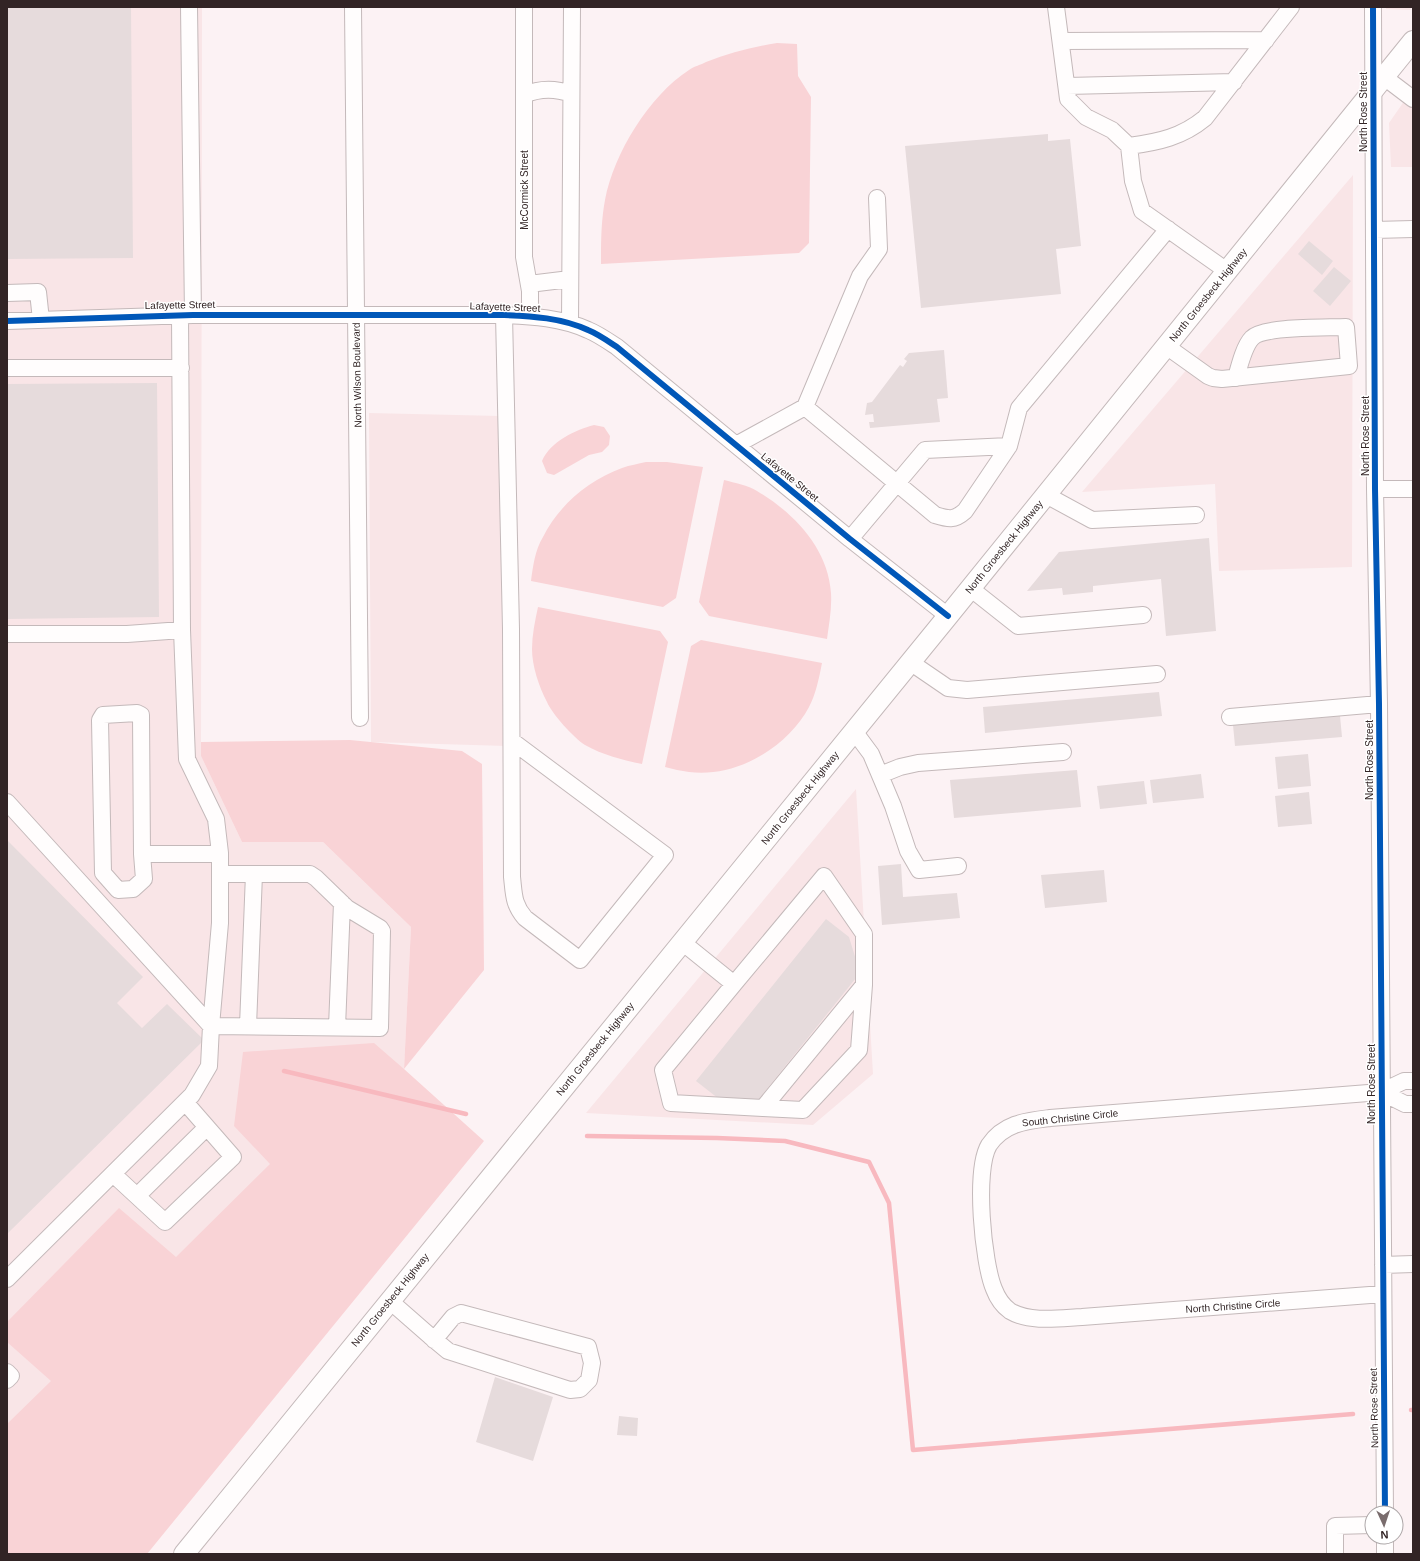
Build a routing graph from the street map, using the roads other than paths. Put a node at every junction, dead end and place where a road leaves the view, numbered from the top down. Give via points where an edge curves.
1 (189, 7) edge
2 (353, 7) edge
3 (524, 7) edge
4 (572, 7) edge
5 (1056, 7) edge
6 (1291, 7) edge
7 (1373, 7) edge
8 (1266, 40) junction
9 (1413, 40) edge
10 (1061, 41) junction
11 (1234, 82) junction
12 (1379, 84) junction
13 (1067, 86) junction
14 (524, 94) junction
15 (571, 94) junction
16 (1413, 99) edge
17 (1129, 146) junction
18 (877, 198) dead end
19 (1168, 229) junction
20 (1413, 229) edge
21 (1374, 230) junction
22 (1227, 270) junction
23 (570, 279) junction
24 (529, 284) junction
25 (7, 293) edge
26 (187, 315) junction
27 (504, 315) junction
28 (356, 316) junction
29 (530, 316) junction
30 (41, 320) junction
31 (7, 321) edge
32 (570, 323) junction
33 (1166, 346) junction
34 (7, 368) edge
35 (181, 368) junction
36 (1236, 378) junction
37 (805, 407) junction
38 (736, 445) junction
39 (1009, 446) junction
40 (897, 484) junction
41 (1375, 489) junction
42 (1413, 489) edge
43 (1046, 495) junction
44 (1196, 515) dead end
45 (850, 539) junction
46 (970, 588) junction
47 (1143, 615) dead end
48 (948, 616) junction
49 (182, 630) junction
50 (7, 634) edge
51 (910, 662) junction
52 (1157, 674) dead end
53 (1379, 704) junction
54 (360, 718) dead end
55 (1230, 718) dead end
56 (854, 731) junction
57 (512, 741) junction
58 (1063, 752) dead end
59 (880, 775) junction
60 (7, 802) edge
61 (142, 854) junction
62 (220, 854) junction
63 (958, 866) dead end
64 (220, 874) junction
65 (254, 874) junction
66 (342, 903) junction
67 (682, 942) junction
68 (734, 984) junction
69 (864, 985) junction
70 (211, 1026) junction
71 (248, 1026) junction
72 (337, 1027) junction
73 (1413, 1081) edge
74 (1382, 1092) junction
75 (185, 1102) junction
76 (1413, 1104) edge
77 (763, 1108) junction
78 (207, 1127) junction
79 (113, 1174) junction
80 (137, 1196) junction
81 (1413, 1264) edge
82 (1383, 1265) junction
83 (7, 1279) edge
84 (1383, 1294) junction
85 (390, 1301) junction
86 (1082, 1317) joint
87 (434, 1340) junction
88 (7, 1372) edge
89 (7, 1380) edge
90 (1385, 1505) edge
91 (1364, 1525) edge
92 (184, 1554) edge
93 (1335, 1554) edge

1 - 26 street
2 - 28 street, North Wilson Boulevard
3 - 14 street, McCormick Street
4 - 15 street
5 - 10 street
6 - 8 street
7 - 12 street, North Rose Street
8 - 10 street
8 - 11 street
9 - 12 main road, North Groesbeck Highway
10 - 13 street
11 - 13 street
11 - 17 street via 1206,118 1192,129 1154,142
12 - 16 street
12 - 21 street, North Rose Street
12 - 22 main road, North Groesbeck Highway
13 - 17 street via 1068,98 1086,117 1112,130
14 - 15 street via 534,90 560,90
14 - 24 street, McCormick Street via 524,257
15 - 23 street
17 - 19 street via 1133,181 1142,210
18 - 37 street via 879,249 860,276
19 - 22 street
19 - 39 street via 1020,408
20 - 21 street
21 - 41 street, North Rose Street
22 - 33 main road, North Groesbeck Highway
23 - 24 street
23 - 32 street
24 - 29 street, McCormick Street
25 - 30 street via 38,292
26 - 28 street, Lafayette Street
26 - 30 street, Lafayette Street
26 - 35 street
27 - 28 street, Lafayette Street
27 - 29 street, Lafayette Street
27 - 57 street
28 - 54 street, North Wilson Boulevard
29 - 32 street, Lafayette Street
30 - 31 street, Lafayette Street
32 - 38 street, Lafayette Street via 587,329 617,347
33 - 36 street via 1213,378
33 - 43 main road, North Groesbeck Highway
34 - 35 street
35 - 49 street
36 - 36 street via 1349,366 1346,327 1275,330 1257,334 1248,343
37 - 38 street
37 - 40 street
38 - 45 street, Lafayette Street
39 - 40 street via 925,450
39 - 40 street via 965,512 958,518 946,519 935,515
40 - 45 street
41 - 42 street
41 - 53 street, North Rose Street
43 - 44 street via 1092,520
43 - 46 main road, North Groesbeck Highway
45 - 48 street, Lafayette Street
46 - 47 street via 1018,626
46 - 48 main road, North Groesbeck Highway
48 - 51 main road, North Groesbeck Highway
49 - 50 street via 127,634
49 - 62 street via 187,759 216,819
51 - 52 street via 948,688 967,690
51 - 56 main road, North Groesbeck Highway
53 - 55 street
53 - 74 street, North Rose Street
56 - 59 street via 871,754
56 - 67 main road, North Groesbeck Highway
57 - 57 street via 512,877 515,903 525,918 580,960 665,856
58 - 59 street via 918,763
59 - 63 street via 908,851 919,870
60 - 70 street
61 - 61 street via 144,879 133,889 118,890 103,873 100,720 103,715 141,715
61 - 62 street
62 - 64 street
64 - 65 street
64 - 70 street via 220,923
65 - 66 street via 310,874
65 - 71 street
66 - 72 street
66 - 72 street via 382,931 380,1028
67 - 68 street
67 - 85 main road, North Groesbeck Highway
68 - 69 street via 824,876 864,934
68 - 77 street via 663,1070 671,1103
69 - 77 street
69 - 77 street via 859,1050 803,1110
70 - 71 street
70 - 75 street via 209,1066
71 - 72 street
73 - 74 street via 1404,1081
74 - 76 street via 1405,1104
74 - 82 street, North Rose Street
74 - 86 street, South Christine Circle via 1050,1118 1023,1121 1004,1129 985,1153 982,1176 982,1220 993,1288 1006,1308 1024,1316
75 - 78 street
75 - 79 street
78 - 80 street
78 - 80 street via 233,1157 165,1222
79 - 80 street
79 - 83 street
81 - 82 street
82 - 84 street, North Rose Street
84 - 86 street, North Christine Circle
84 - 90 street, North Rose Street
85 - 87 street
85 - 92 main road, North Groesbeck Highway
87 - 87 street via 448,1351 570,1390 580,1389 589,1380 592,1363 588,1347 461,1314 453,1317
88 - 89 street via 11,1376
91 - 93 street via 1335,1526

